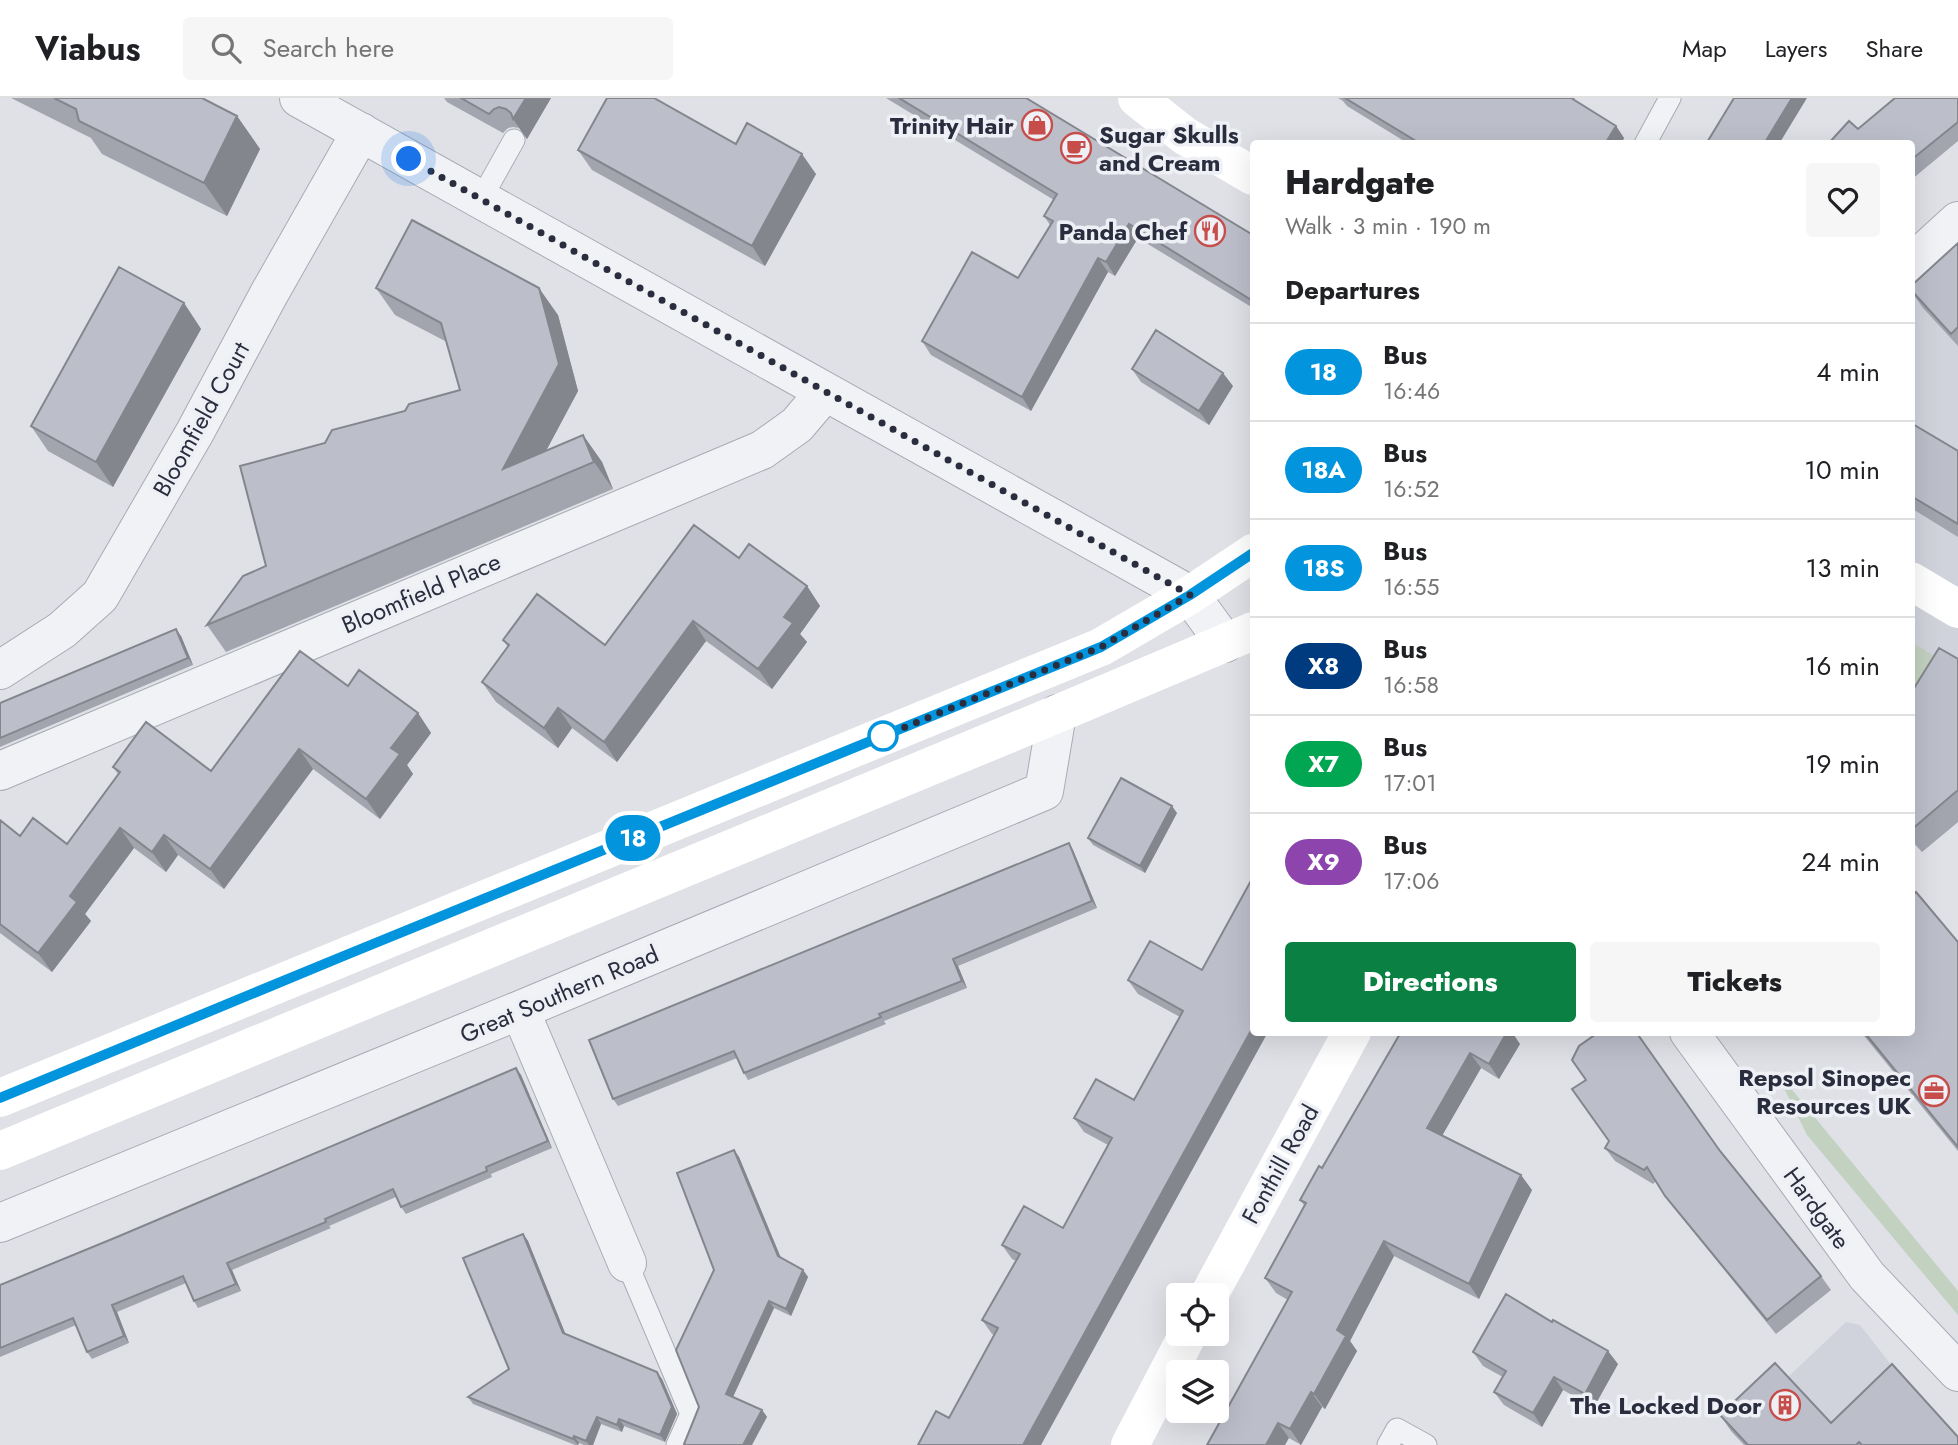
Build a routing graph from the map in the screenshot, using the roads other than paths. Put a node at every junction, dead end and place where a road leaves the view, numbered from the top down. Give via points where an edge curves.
1 (299, 98) edge
2 (1137, 98) edge
3 (1670, 98) edge
4 (361, 132) junction
5 (514, 140) edge
6 (1647, 140) edge
7 (1250, 174) edge
8 (481, 199) junction
9 (1958, 221) edge
10 (1915, 260) edge
11 (825, 392) junction
12 (1250, 555) edge
13 (1915, 583) edge
14 (1190, 595) junction
15 (1958, 609) edge
16 (1239, 637) edge
17 (0, 670) edge
18 (1057, 714) junction
19 (0, 771) edge
20 (520, 1010) junction
21 (1350, 1036) edge
22 (1692, 1036) edge
23 (0, 1098) edge
24 (0, 1151) edge
25 (0, 1223) edge
26 (627, 1263) joint
27 (1216, 1283) edge
28 (1182, 1346) edge
29 (1958, 1372) edge
30 (677, 1445) edge
31 (1130, 1445) edge
32 (1388, 1445) edge
33 (1426, 1445) edge

1 - 4 street
2 - 7 main road via 1185,136
3 - 6 lane
4 - 8 street
4 - 17 street, Bloomfield Court via 100,596 62,630
5 - 8 lane
8 - 11 street
9 - 10 street
11 - 14 street
11 - 19 street, Bloomfield Place via 797,425 762,450
12 - 14 main road
13 - 15 main road
14 - 16 street
14 - 23 main road via 1101,647
16 - 18 main road
18 - 20 street, Great Southern Road via 1044,791
18 - 24 main road
20 - 25 street, Great Southern Road
20 - 26 street
21 - 27 main road, Fonthill Road
22 - 29 street, Hardgate via 1867,1276
26 - 30 lane via 691,1414
28 - 31 main road
32 - 33 lane via 1397,1429

